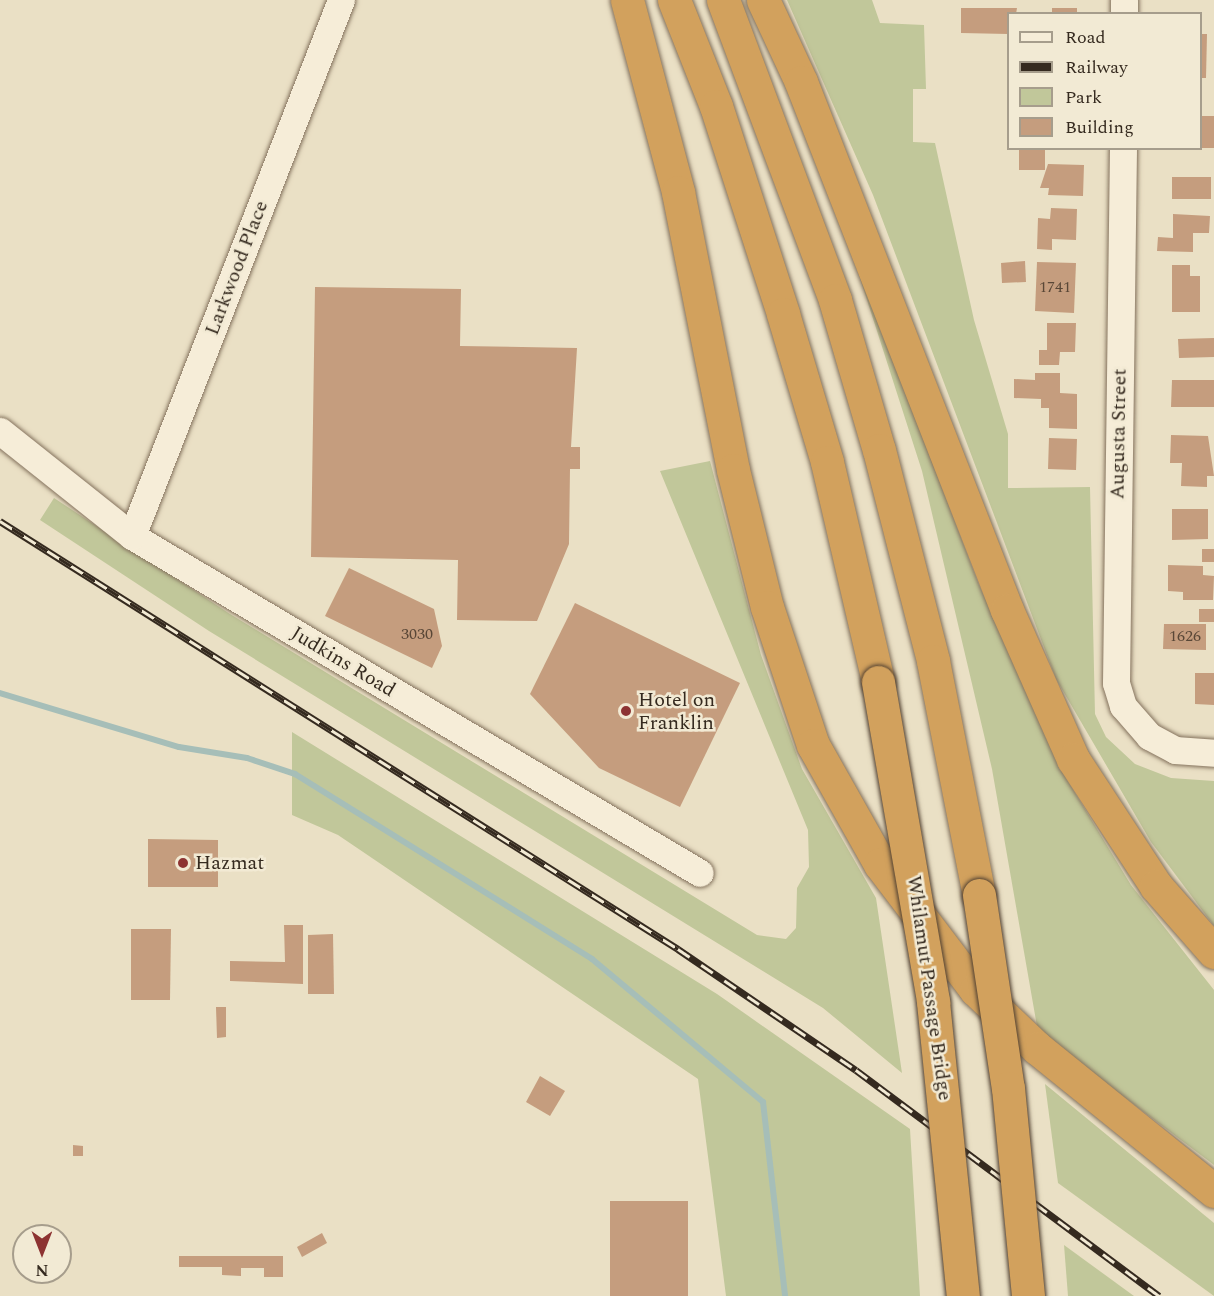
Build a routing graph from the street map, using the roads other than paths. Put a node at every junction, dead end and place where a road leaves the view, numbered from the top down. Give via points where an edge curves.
1 (341, 0) edge
2 (627, 0) edge
3 (674, 0) edge
4 (723, 0) edge
5 (763, 0) edge
6 (1123, 150) edge
7 (0, 431) edge
8 (132, 536) junction
9 (1214, 753) edge
10 (700, 873) dead end
11 (1214, 952) edge
12 (1214, 1191) edge
13 (963, 1296) edge
14 (1028, 1296) edge

1 - 8 street, Larkwood Place
2 - 12 highway via 678,192 733,470 767,607 813,745 880,864 975,990 1037,1048
3 - 13 highway, Whilamut Passage Bridge, bridge via 716,106 790,336 827,462 878,682 933,1002
4 - 14 highway, bridge via 835,300 879,450 933,661 979,895 1008,1088
5 - 11 highway via 801,82 1007,610 1073,759 1156,885
6 - 9 street, Augusta Street via 1115,662 1119,695 1130,717 1167,746
7 - 8 street, Judkins Road
8 - 10 street, Judkins Road

